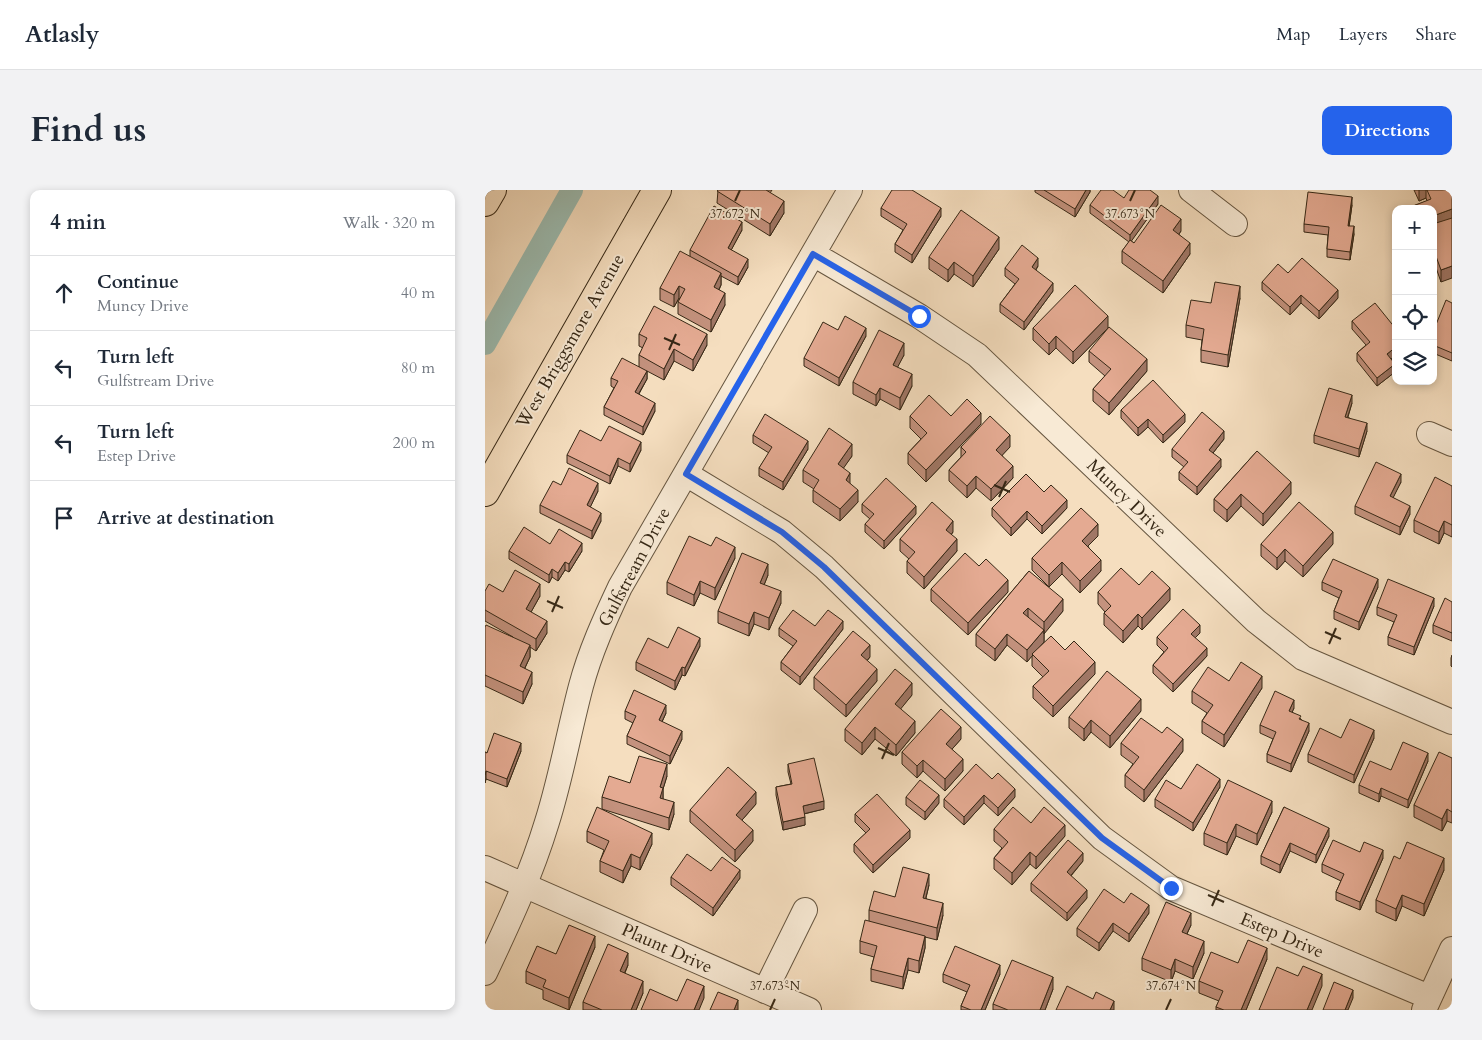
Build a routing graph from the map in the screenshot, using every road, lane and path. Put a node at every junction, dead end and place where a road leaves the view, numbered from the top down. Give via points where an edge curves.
1 (492, 190) edge
2 (657, 190) edge
3 (850, 190) edge
4 (1191, 190) edge
5 (485, 202) edge
6 (1235, 224) dead end
7 (813, 254) junction
8 (1429, 434) dead end
9 (1452, 444) edge
10 (686, 474) junction
11 (485, 492) edge
12 (1452, 722) edge
13 (485, 868) edge
14 (525, 886) junction
15 (805, 910) dead end
16 (1452, 949) edge
17 (485, 973) edge
18 (765, 992) junction
19 (1427, 1004) edge
20 (809, 1010) edge

1 - 5 main road
2 - 11 main road, West Briggsmore Avenue
3 - 7 street, Gulfstream Drive
4 - 6 street
7 - 10 street, Gulfstream Drive
7 - 12 street, Muncy Drive via 919,316 977,355 1256,621 1303,658
8 - 9 street
10 - 14 street, Gulfstream Drive via 620,587 598,635 581,685 547,823
10 - 19 street, Estep Drive via 782,532 817,561 1102,838 1171,888
13 - 14 street, Plaunt Drive
14 - 17 street, Gulfstream Drive
14 - 18 street, Plaunt Drive
15 - 18 street
16 - 19 street
18 - 20 street, Plaunt Drive

